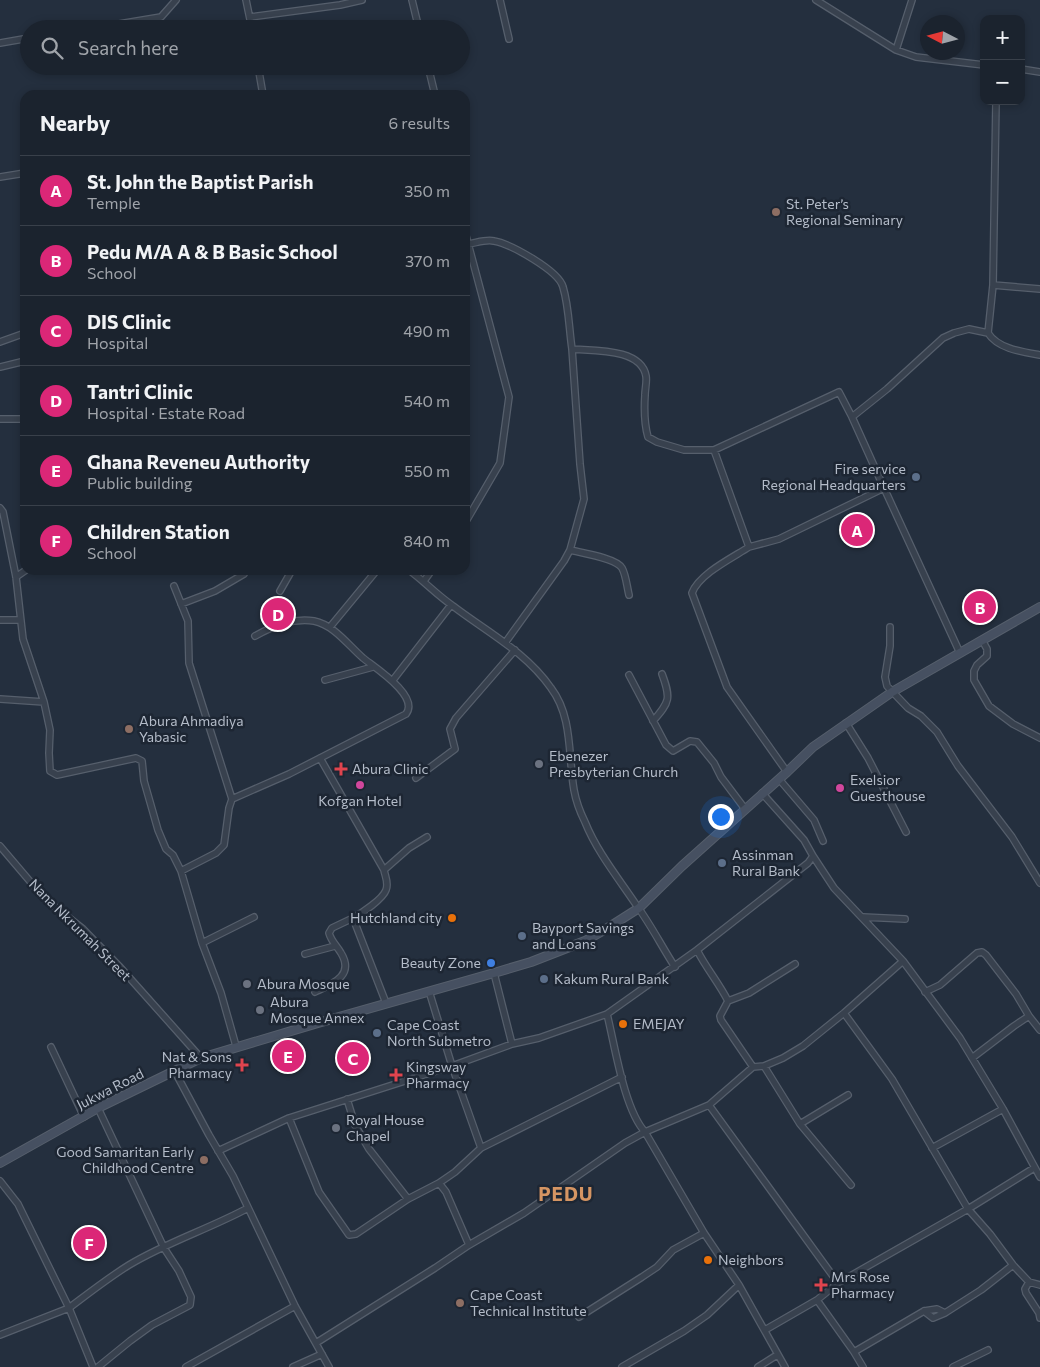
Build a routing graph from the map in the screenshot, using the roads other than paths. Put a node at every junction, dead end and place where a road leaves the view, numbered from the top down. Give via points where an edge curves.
1 (176, 0) edge
2 (246, 0) edge
3 (362, 0) edge
4 (412, 0) edge
5 (500, 0) edge
6 (816, 0) edge
7 (912, 0) edge
8 (340, 2) edge
9 (250, 17) junction
10 (143, 20) edge
11 (250, 20) edge
12 (417, 20) edge
13 (509, 39) dead end
14 (20, 40) edge
15 (0, 43) edge
16 (896, 50) junction
17 (980, 65) edge
18 (1025, 70) edge
19 (1040, 72) edge
20 (260, 75) edge
21 (430, 75) edge
22 (262, 90) edge
23 (432, 90) edge
24 (996, 105) edge
25 (20, 174) edge
26 (0, 177) edge
27 (470, 244) edge
28 (470, 251) edge
29 (993, 285) junction
30 (1040, 289) edge
31 (988, 333) junction
32 (20, 335) edge
33 (0, 342) edge
34 (572, 349) junction
35 (1040, 354) edge
36 (20, 362) edge
37 (0, 367) edge
38 (852, 417) junction
39 (20, 418) edge
40 (0, 419) edge
41 (714, 450) junction
42 (884, 488) junction
43 (0, 508) edge
44 (470, 514) edge
45 (749, 547) junction
46 (570, 550) junction
47 (20, 574) edge
48 (242, 575) edge
49 (289, 575) edge
50 (373, 575) edge
51 (416, 575) edge
52 (428, 575) edge
53 (16, 577) junction
54 (424, 581) junction
55 (174, 586) dead end
56 (280, 591) dead end
57 (629, 595) dead end
58 (180, 604) junction
59 (451, 605) junction
60 (1040, 607) edge
61 (0, 620) edge
62 (20, 620) junction
63 (330, 627) junction
64 (890, 627) dead end
65 (255, 636) dead end
66 (982, 640) junction
67 (505, 643) junction
68 (516, 650) junction
69 (960, 653) junction
70 (373, 667) junction
71 (662, 674) dead end
72 (629, 676) dead end
73 (325, 680) dead end
74 (393, 680) junction
75 (892, 692) junction
76 (0, 699) edge
77 (44, 702) junction
78 (653, 720) junction
79 (846, 723) junction
80 (1040, 738) edge
81 (320, 758) junction
82 (787, 772) junction
83 (416, 778) dead end
84 (778, 779) junction
85 (762, 793) junction
86 (232, 799) junction
87 (745, 809) junction
88 (906, 832) dead end
89 (427, 837) dead end
90 (823, 841) dead end
91 (0, 846) edge
92 (813, 856) junction
93 (384, 870) junction
94 (181, 871) junction
95 (1040, 883) edge
96 (638, 908) junction
97 (254, 917) dead end
98 (864, 917) junction
99 (353, 918) junction
100 (906, 919) dead end
101 (202, 943) junction
102 (335, 946) junction
103 (697, 950) junction
104 (305, 954) dead end
105 (903, 961) junction
106 (795, 964) dead end
107 (675, 967) junction
108 (494, 973) junction
109 (429, 991) junction
110 (315, 992) dead end
111 (925, 992) junction
112 (728, 1001) junction
113 (386, 1003) junction
114 (844, 1013) junction
115 (607, 1014) junction
116 (1029, 1016) junction
117 (1040, 1030) edge
118 (512, 1044) junction
119 (236, 1046) junction
120 (51, 1047) dead end
121 (200, 1058) junction
122 (972, 1058) junction
123 (452, 1066) junction
124 (764, 1066) junction
125 (753, 1067) junction
126 (174, 1070) junction
127 (622, 1077) junction
128 (848, 1095) dead end
129 (347, 1099) junction
130 (709, 1105) junction
131 (98, 1108) junction
132 (1003, 1109) junction
133 (84, 1117) junction
134 (288, 1118) junction
135 (800, 1124) junction
136 (645, 1132) junction
137 (481, 1148) junction
138 (932, 1148) junction
139 (218, 1152) junction
140 (0, 1163) edge
141 (1034, 1168) junction
142 (1040, 1178) edge
143 (0, 1180) edge
144 (439, 1182) junction
145 (851, 1185) dead end
146 (408, 1199) junction
147 (248, 1208) junction
148 (968, 1209) junction
149 (704, 1233) junction
150 (469, 1245) junction
151 (164, 1248) junction
152 (1013, 1265) junction
153 (1029, 1282) junction
154 (838, 1283) junction
155 (739, 1285) junction
156 (1040, 1285) edge
157 (817, 1300) junction
158 (294, 1306) junction
159 (70, 1308) junction
160 (924, 1310) junction
161 (946, 1313) junction
162 (579, 1317) dead end
163 (1040, 1318) edge
164 (765, 1330) junction
165 (0, 1335) edge
166 (316, 1343) junction
167 (988, 1350) dead end
168 (854, 1352) junction
169 (322, 1354) junction
170 (777, 1355) junction
171 (93, 1367) edge
172 (98, 1367) edge
173 (186, 1367) edge
174 (293, 1367) edge
175 (328, 1367) edge
176 (622, 1367) edge
177 (758, 1367) edge
178 (785, 1367) edge
179 (863, 1367) edge
180 (953, 1367) edge

1 - 10 street via 161,17
2 - 9 street
3 - 8 street
4 - 12 street
5 - 13 street
6 - 16 street
7 - 16 street
8 - 9 street
9 - 11 street
14 - 15 street
16 - 17 street via 916,57
18 - 19 street
20 - 22 street
21 - 23 street
24 - 29 street
25 - 26 street
27 - 34 street via 495,241 554,274 563,286
28 - 44 street via 509,396 500,463
29 - 30 street
29 - 31 street
31 - 35 street via 999,345
31 - 38 street via 969,329 943,338
32 - 33 street
34 - 41 street via 613,352 636,360 646,375 644,424 648,437 684,450
34 - 46 street via 584,499
36 - 37 street
38 - 41 street via 839,392
38 - 42 street
39 - 40 street
41 - 45 street
42 - 45 street via 779,539
42 - 69 street
43 - 53 street
45 - 82 street via 695,585 692,593 728,687
46 - 57 street via 618,563
46 - 67 street
47 - 53 street
48 - 58 street via 215,591
49 - 56 street
50 - 63 street
51 - 54 street
52 - 54 street
53 - 62 street
54 - 59 street
55 - 58 street
58 - 86 street via 188,621 189,663
59 - 67 street
59 - 74 street
60 - 66 main road, Jukwa Road
61 - 62 street
62 - 77 street via 22,639
63 - 65 street via 316,622 291,622 275,625
63 - 70 street
64 - 75 street via 885,676
66 - 69 main road, Jukwa Road
66 - 80 street via 987,656 974,671 974,680 989,706
67 - 68 street
68 - 83 street via 456,718 450,728 456,746 454,751
68 - 96 street via 548,683 563,710 574,791 585,824
69 - 75 main road, Jukwa Road
70 - 73 street
70 - 74 street
71 - 78 street via 669,692 666,705
72 - 78 street
74 - 81 street via 410,710
75 - 79 main road, Jukwa Road
75 - 95 street via 937,732 958,766 1012,837
76 - 77 street
77 - 94 street via 50,730 50,771 53,774 136,758 142,761 144,781 158,830
78 - 87 street via 670,749 677,750 690,741 702,747
79 - 82 main road, Jukwa Road via 813,747
79 - 88 street
81 - 86 street
81 - 93 street
82 - 84 main road, Jukwa Road
84 - 85 main road, Jukwa Road
84 - 90 street via 814,820
85 - 87 main road, Jukwa Road
85 - 92 street via 804,840
86 - 94 street via 224,845
87 - 96 main road, Jukwa Road
89 - 93 street
91 - 121 street, Nana Nkrumah Street via 45,899 83,929 120,966
92 - 98 street via 834,888
92 - 103 street via 808,864
93 - 99 street via 387,883 383,896
94 - 101 street
96 - 107 street
96 - 108 main road, Jukwa Road via 585,941
97 - 101 street
98 - 100 street
98 - 105 street
99 - 102 street via 332,928 329,933
99 - 113 street
101 - 119 street via 222,993
102 - 104 street
102 - 110 street via 345,962 344,972 336,982
103 - 107 street
103 - 112 street
105 - 111 street
105 - 114 street
106 - 112 street via 748,993
107 - 115 street
108 - 109 main road, Jukwa Road
108 - 118 street
109 - 113 main road, Jukwa Road
109 - 123 street
111 - 116 street via 940,985 982,952 1016,994
111 - 122 street
112 - 125 street via 721,1020
113 - 119 main road, Jukwa Road
114 - 124 street via 803,1046
114 - 138 street via 892,1079
115 - 118 street
115 - 127 street
116 - 117 street
116 - 122 street
118 - 123 street
119 - 121 main road, Jukwa Road
120 - 133 street
121 - 126 main road, Jukwa Road
122 - 132 street
123 - 129 street
123 - 137 street
124 - 125 street
124 - 135 street
125 - 130 street
126 - 131 main road, Jukwa Road
126 - 139 street
127 - 136 street via 633,1115
127 - 137 street
128 - 135 street
129 - 134 street
129 - 146 street via 355,1126 369,1149
130 - 136 street
130 - 154 street
131 - 133 main road, Jukwa Road
131 - 151 street
132 - 138 street
132 - 141 street
133 - 140 main road, Jukwa Road
134 - 139 street
134 - 146 street via 319,1192 348,1235 356,1234
135 - 145 street
136 - 149 street
136 - 150 street via 524,1213
137 - 144 street
138 - 148 street
139 - 147 street
141 - 142 street
141 - 148 street
143 - 159 street via 18,1204
144 - 146 street
144 - 150 street
147 - 151 street
147 - 158 street
148 - 152 street
148 - 154 street
149 - 155 street
149 - 162 street via 673,1250 657,1267
150 - 166 street
151 - 159 street via 130,1265
151 - 172 street via 191,1297 190,1305 152,1325
152 - 153 street
152 - 161 street
153 - 156 street
153 - 163 street via 1026,1293
154 - 157 street
155 - 164 street
155 - 176 street via 707,1315
157 - 164 street
157 - 168 street
158 - 166 street
158 - 173 street
159 - 165 street
159 - 171 street
160 - 161 street via 937,1309
160 - 161 street via 933,1318
160 - 168 street
164 - 170 street
166 - 169 street
167 - 180 street
168 - 179 street
169 - 174 street
169 - 175 street
170 - 177 street
170 - 178 street

